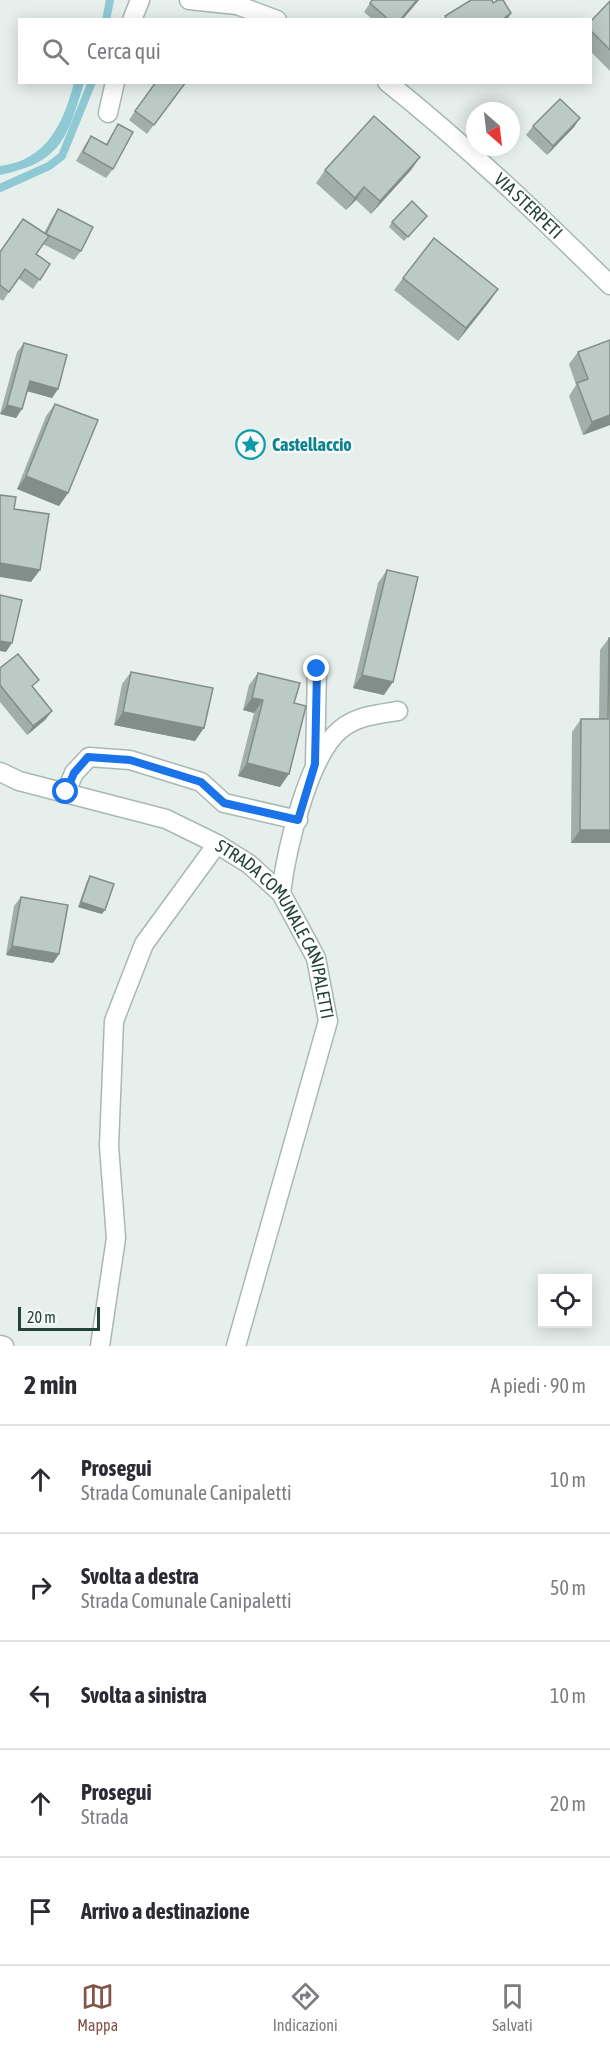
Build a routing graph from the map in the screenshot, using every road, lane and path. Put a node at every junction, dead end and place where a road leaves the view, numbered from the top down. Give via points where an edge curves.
1 (140, 0) edge
2 (189, 0) edge
3 (133, 18) edge
4 (272, 18) edge
5 (115, 84) edge
6 (390, 84) edge
7 (108, 113) dead end
8 (610, 285) edge
9 (317, 669) dead end
10 (398, 711) dead end
11 (315, 764) junction
12 (0, 772) edge
13 (66, 792) junction
14 (298, 820) junction
15 (217, 844) junction
16 (281, 892) junction
17 (100, 1346) edge
18 (236, 1346) edge

1 - 3 street
2 - 4 street via 237,5
5 - 7 street
6 - 8 street, VIA STERPETI via 530,205
9 - 11 street
10 - 11 street via 369,714 340,729
11 - 14 street
12 - 13 street, STRADA COMUNALE CANIPALETTI via 19,781
13 - 14 street via 74,773 88,757 130,760 201,782 224,803
13 - 15 street, STRADA COMUNALE CANIPALETTI via 166,819
14 - 16 street via 285,858
15 - 16 street, STRADA COMUNALE CANIPALETTI via 249,864
15 - 17 street via 144,944 114,1021 109,1146 116,1238
16 - 18 street, STRADA COMUNALE CANIPALETTI via 316,958 328,1021

